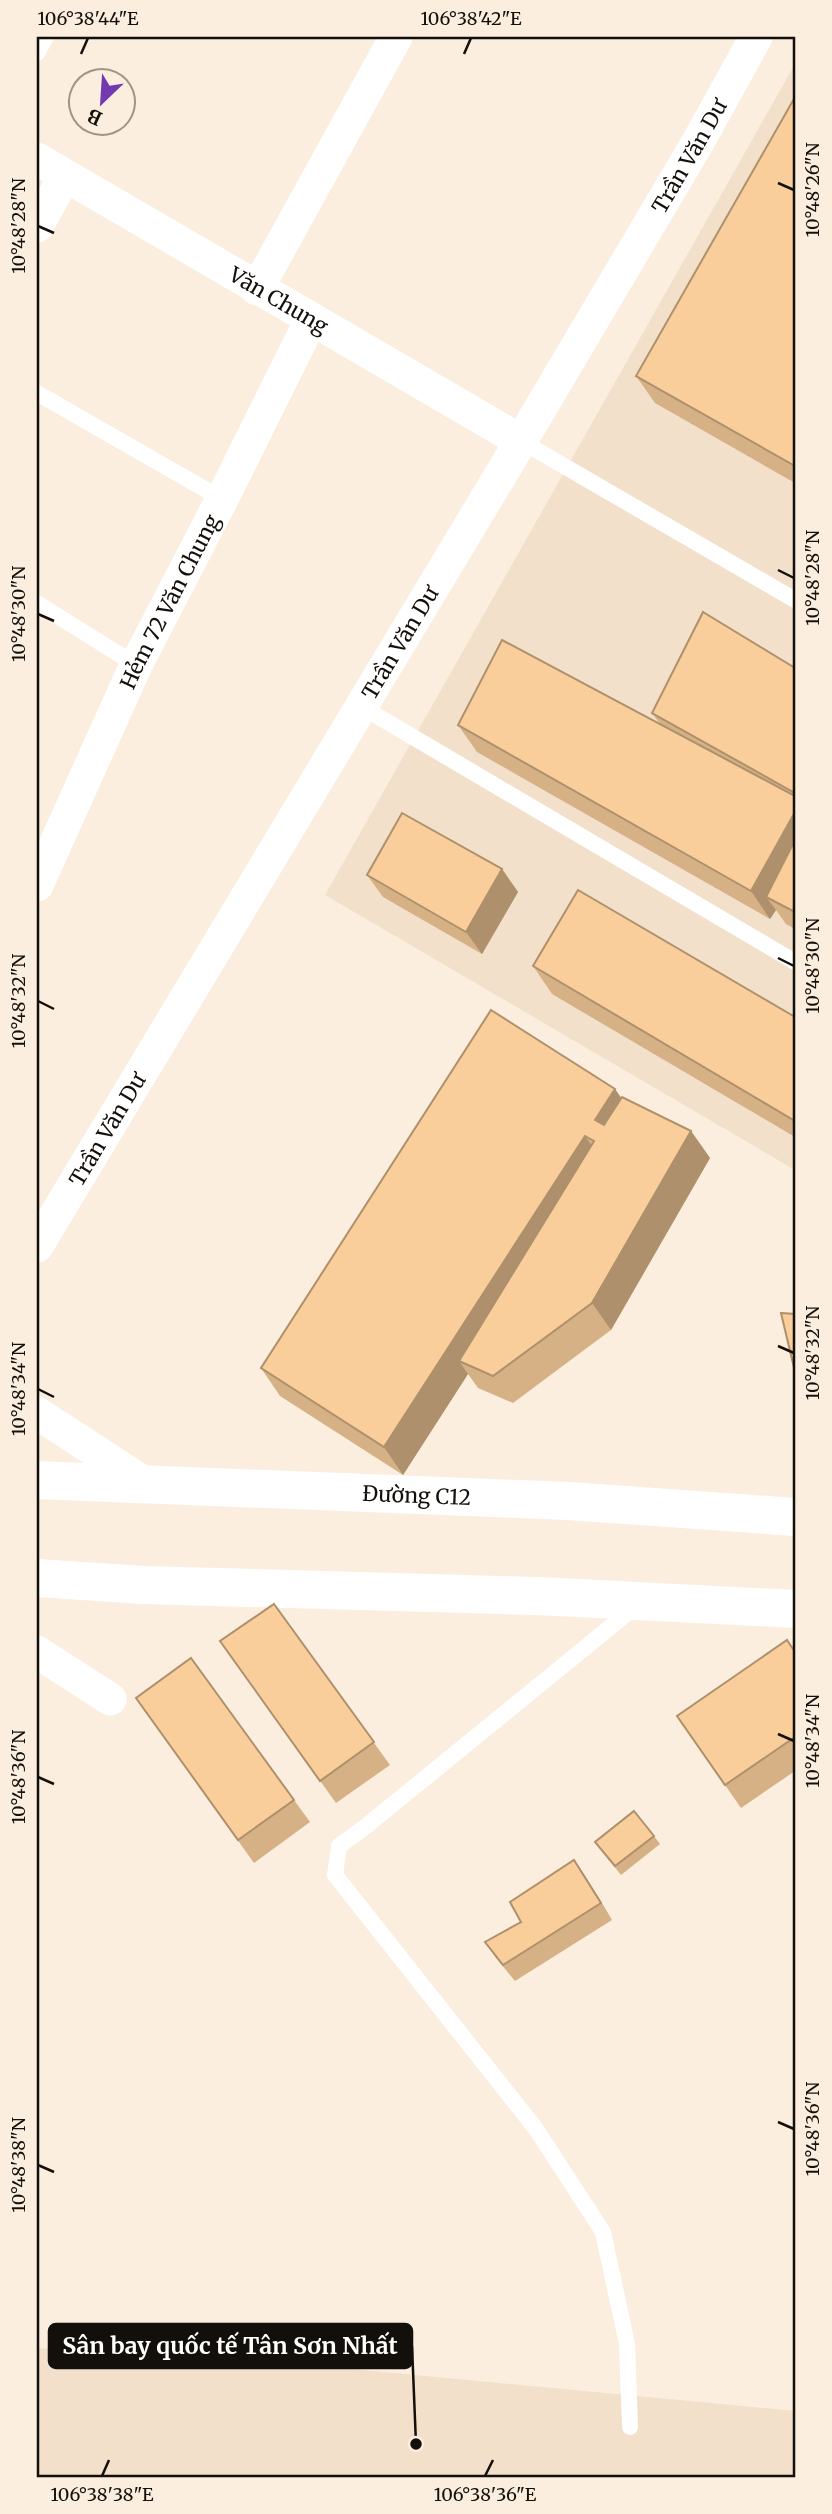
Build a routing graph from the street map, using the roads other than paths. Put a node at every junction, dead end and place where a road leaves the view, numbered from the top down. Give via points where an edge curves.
1 (46, 37) edge
2 (396, 37) edge
3 (756, 37) edge
4 (37, 53) edge
5 (37, 159) edge
6 (65, 176) junction
7 (37, 226) edge
8 (257, 289) junction
9 (311, 320) junction
10 (37, 393) edge
11 (521, 441) junction
12 (222, 499) junction
13 (795, 600) edge
14 (37, 603) edge
15 (136, 665) junction
16 (362, 707) junction
17 (37, 885) edge
18 (795, 962) edge
19 (37, 1246) edge
20 (37, 1413) edge
21 (37, 1480) edge
22 (146, 1484) junction
23 (795, 1517) edge
24 (37, 1578) edge
25 (643, 1601) junction
26 (795, 1609) edge
27 (37, 1651) edge
28 (110, 1699) dead end
29 (630, 2427) dead end

1 - 4 lane
2 - 8 street
3 - 11 street, Trần Văn Dư
5 - 6 street, Văn Chung
6 - 7 street
6 - 8 street, Văn Chung
8 - 9 street, Văn Chung
9 - 11 street, Văn Chung
9 - 12 street, Hẻm 72 Văn Chung
10 - 12 lane
11 - 13 lane
11 - 16 street, Trần Văn Dư
12 - 15 street, Hẻm 72 Văn Chung
14 - 15 lane
15 - 17 street, Hẻm 72 Văn Chung
16 - 18 lane
16 - 19 street, Trần Văn Dư
20 - 22 street
21 - 22 main road, Đường C12
22 - 23 main road, Đường C12 via 569,1501
24 - 25 main road
25 - 26 main road
25 - 29 lane via 339,1846 335,1875 536,2129 603,2232 627,2344
27 - 28 street

